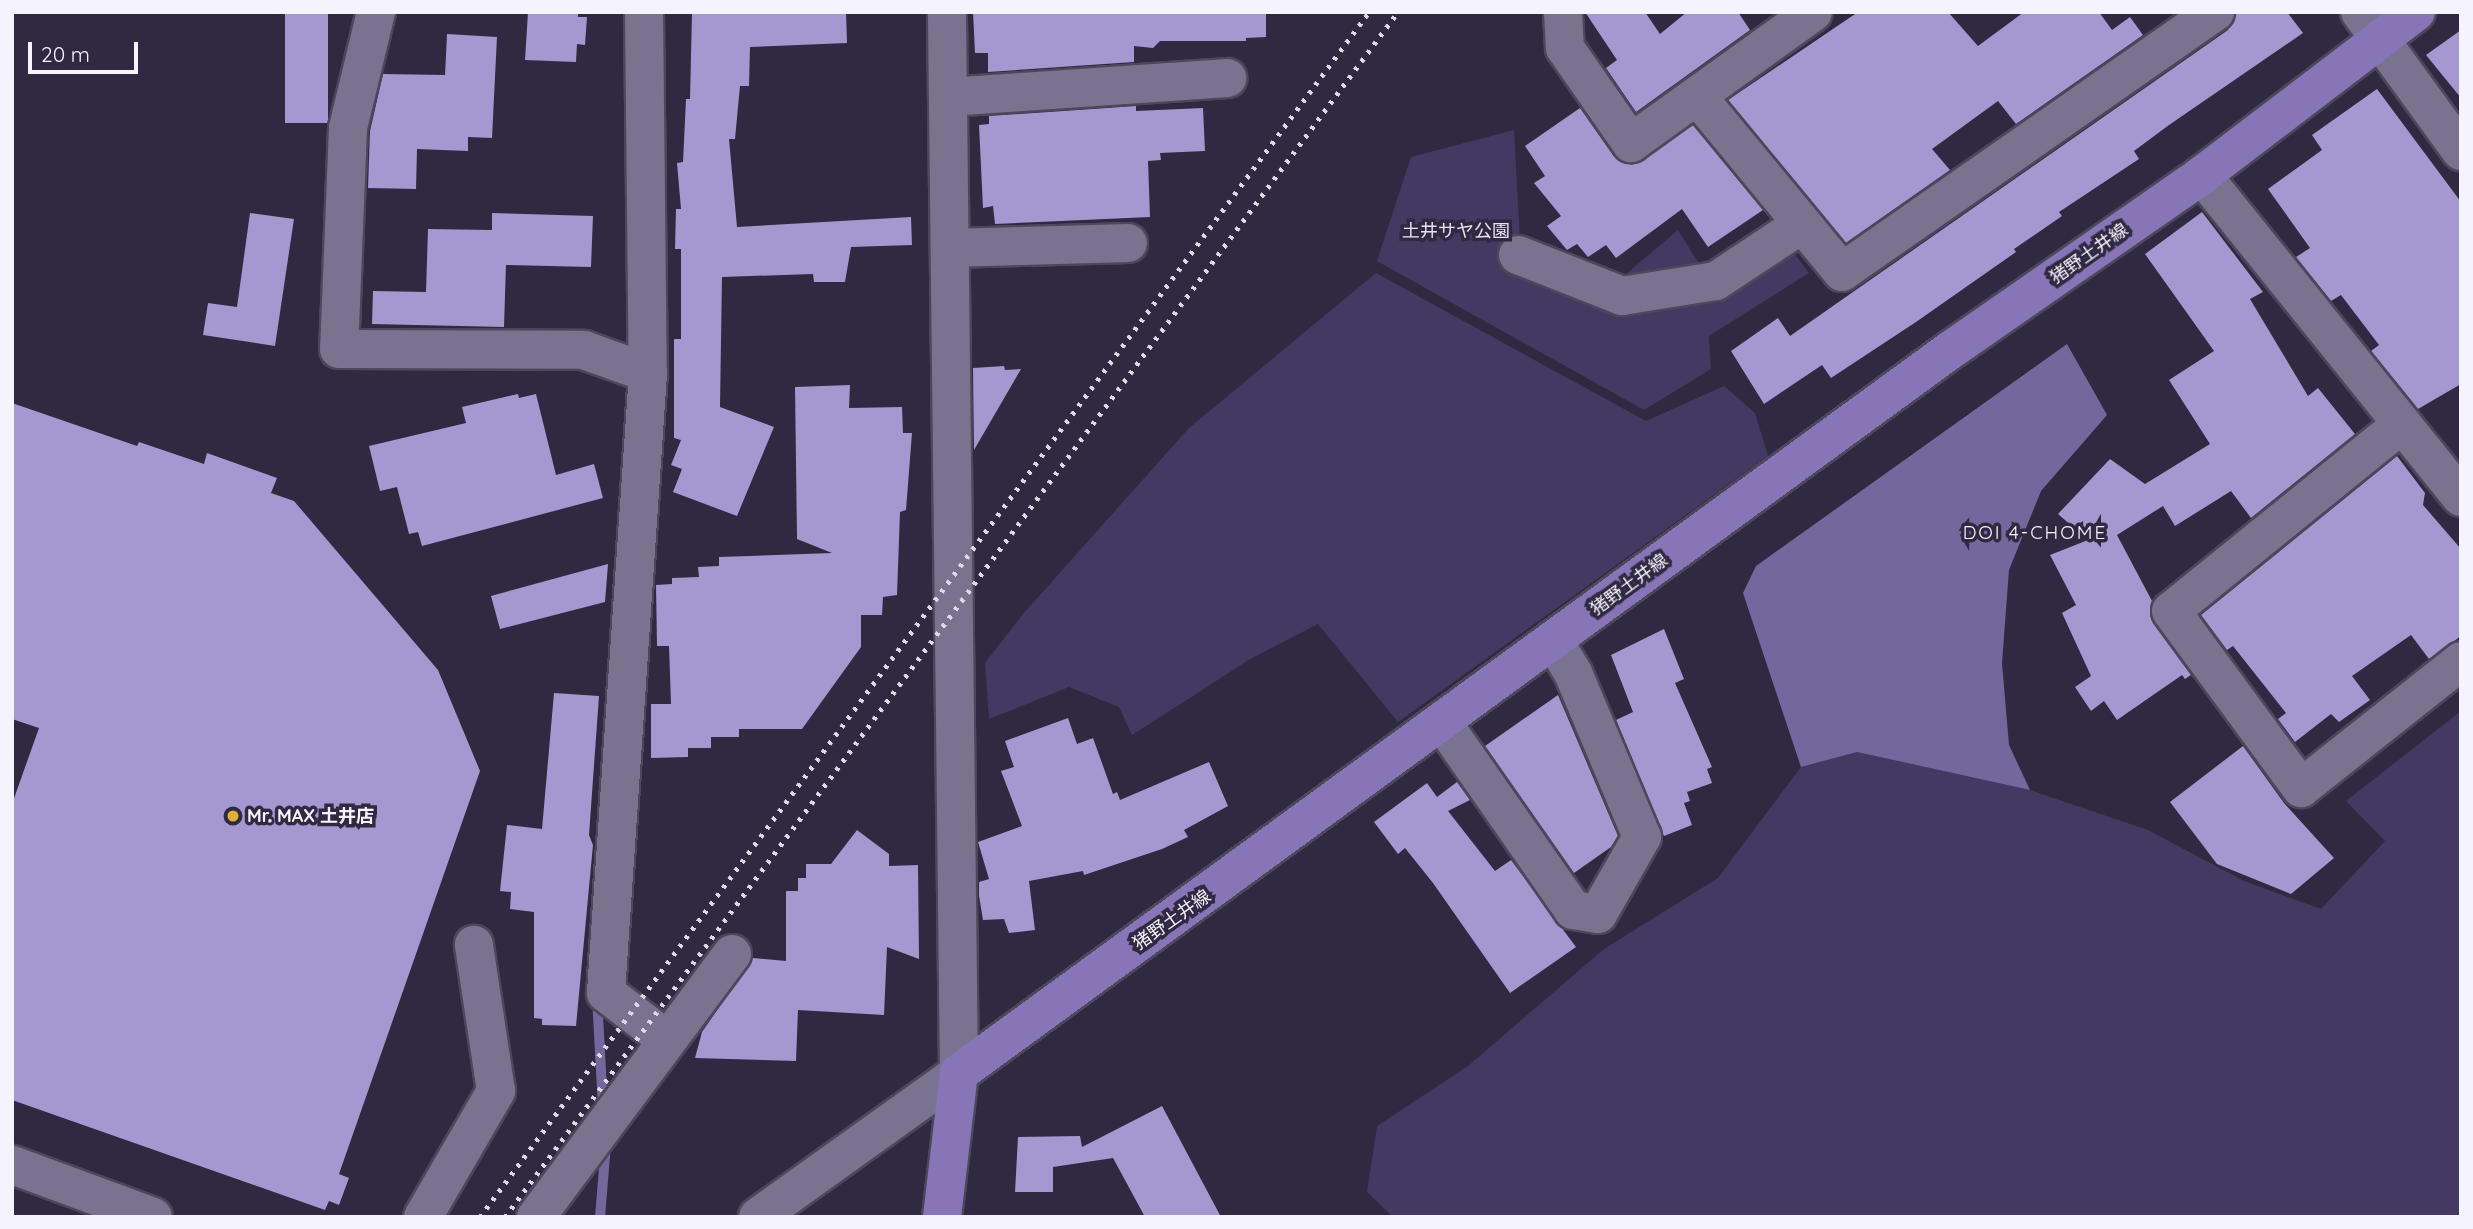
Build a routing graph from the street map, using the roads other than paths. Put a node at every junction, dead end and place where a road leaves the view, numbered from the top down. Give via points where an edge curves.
1 (376, 12) edge
2 (644, 12) edge
3 (947, 12) edge
4 (1563, 12) edge
5 (1813, 12) edge
6 (2215, 12) edge
7 (2416, 12) edge
8 (2370, 26) edge
9 (1227, 78) dead end
10 (1697, 96) junction
11 (950, 97) junction
12 (2461, 151) edge
13 (2202, 175) junction
14 (1802, 224) junction
15 (1128, 243) dead end
16 (951, 248) junction
17 (1518, 255) dead end
18 (649, 373) junction
19 (2402, 424) junction
20 (2461, 497) edge
21 (1553, 640) junction
22 (2461, 661) edge
23 (1442, 722) junction
24 (474, 946) dead end
25 (732, 954) dead end
26 (666, 1039) junction
27 (959, 1073) junction
28 (12, 1165) edge
29 (153, 1217) edge
30 (423, 1217) edge
31 (536, 1217) edge
32 (758, 1217) edge
33 (942, 1217) edge

1 - 18 street via 348,128 339,349 584,350
2 - 18 street
3 - 11 street
4 - 10 street via 1564,48 1631,143
5 - 10 street
6 - 14 street via 1842,272
7 - 8 main road, 猪野土井線
8 - 12 street
8 - 13 main road, 猪野土井線
9 - 11 street
10 - 14 street
11 - 16 street
13 - 19 street
13 - 21 main road, 猪野土井線 via 1952,349
14 - 17 street via 1716,281 1622,296
15 - 16 street
16 - 27 street
18 - 26 street via 606,993
19 - 20 street
19 - 22 street via 2171,611 2301,788
21 - 23 main road, 猪野土井線
21 - 23 street via 1573,673 1642,837 1598,914 1573,910
23 - 27 main road, 猪野土井線
24 - 30 street via 496,1091
25 - 26 street
26 - 31 street
27 - 32 street
27 - 33 main road
28 - 29 street

